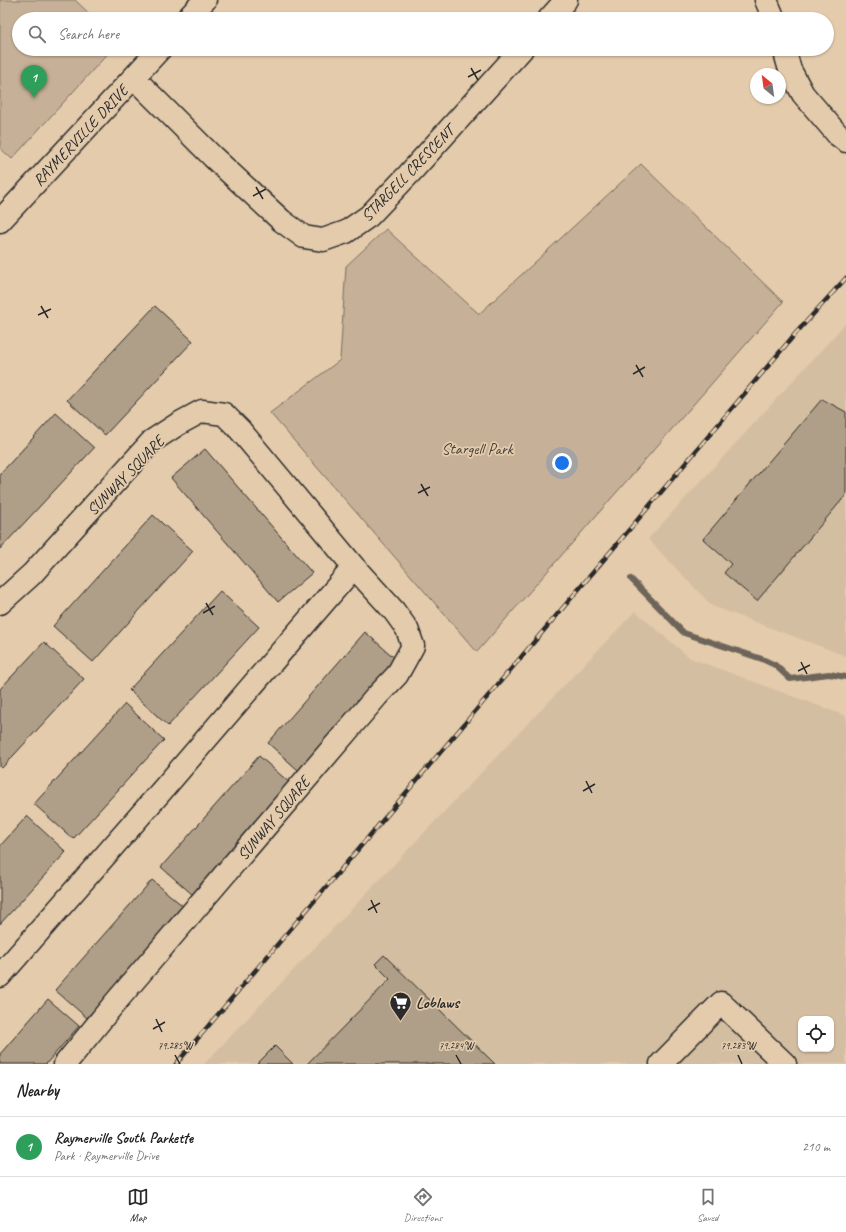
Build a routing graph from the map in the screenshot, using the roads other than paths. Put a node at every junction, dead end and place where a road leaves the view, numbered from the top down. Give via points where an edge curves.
1 (205, 0) edge
2 (566, 0) edge
3 (766, 0) edge
4 (194, 12) edge
5 (555, 12) edge
6 (771, 12) edge
7 (154, 56) edge
8 (516, 56) edge
9 (786, 56) edge
10 (134, 78) junction
11 (846, 141) edge
12 (0, 221) edge
13 (354, 567) junction
14 (0, 603) edge
15 (0, 976) edge
16 (64, 1064) edge
17 (661, 1064) edge
18 (785, 1064) edge

1 - 4 street
2 - 5 street
3 - 6 street
7 - 10 street, RAYMERVILLE DRIVE
8 - 10 street, STARGELL CRESCENT via 369,216 346,232 323,240 304,237 282,221
9 - 11 street via 790,70 803,94
10 - 12 street, RAYMERVILLE DRIVE
13 - 14 street, SUNWAY SQUARE via 240,430 224,414 202,411 152,441 32,574
13 - 15 street
13 - 16 street, SUNWAY SQUARE via 407,629 413,646 406,660 397,675
17 - 18 street via 721,1002

